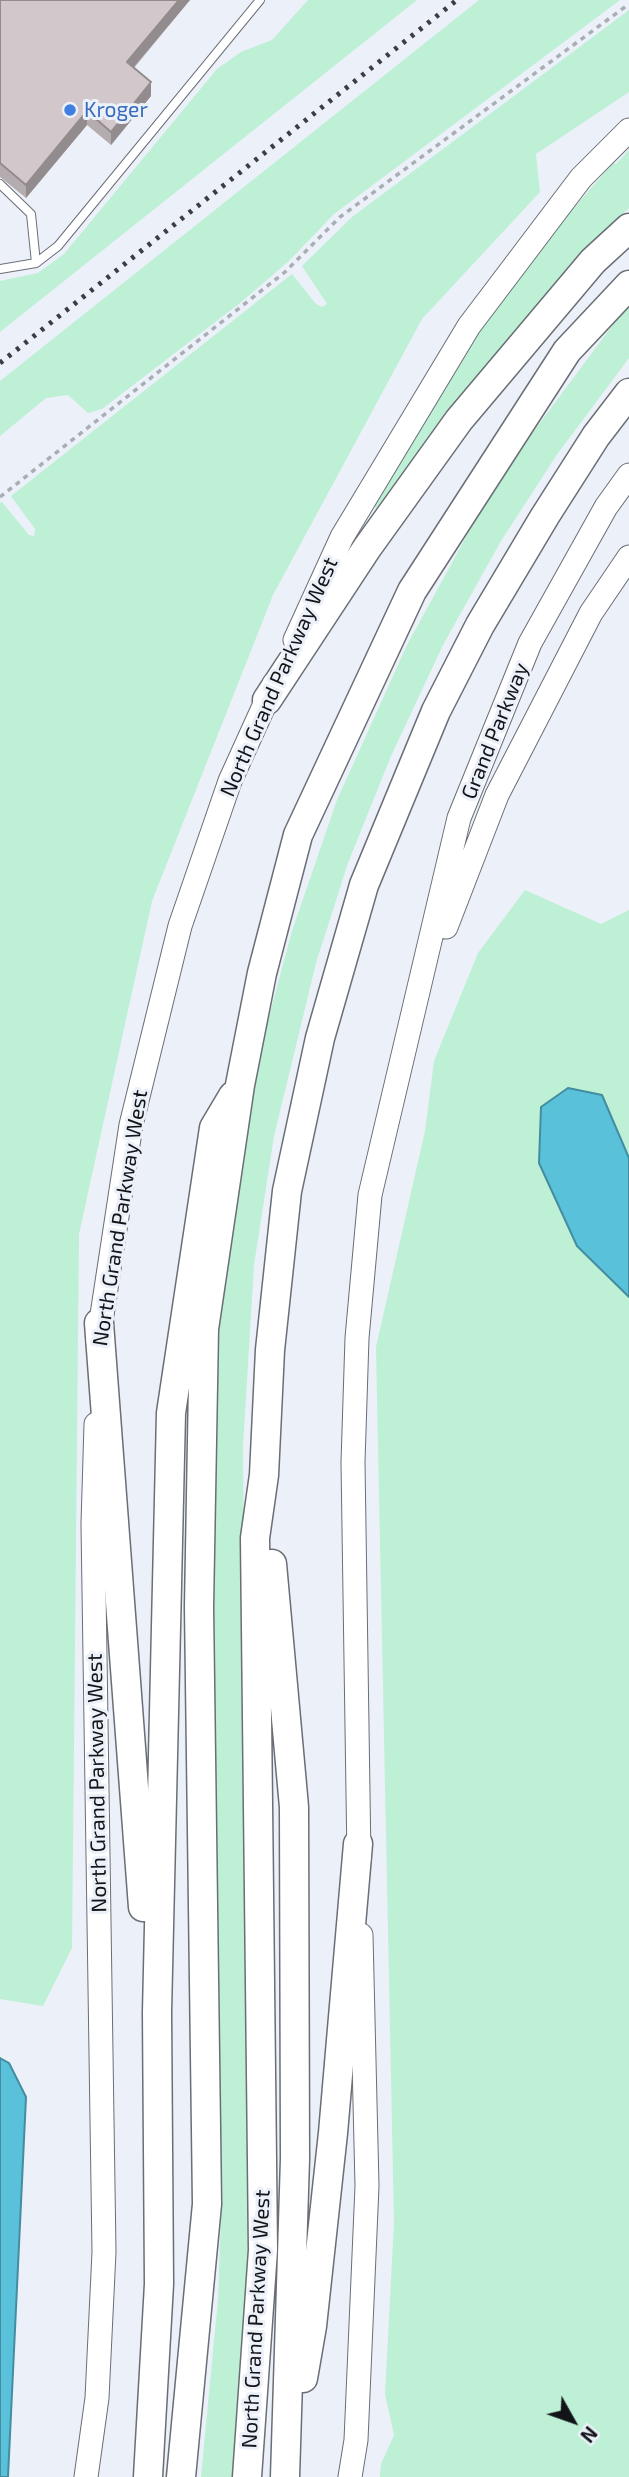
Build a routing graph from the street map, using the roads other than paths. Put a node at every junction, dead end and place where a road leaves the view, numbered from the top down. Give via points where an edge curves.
1 (260, 0) edge
2 (629, 130) edge
3 (0, 184) edge
4 (629, 228) edge
5 (36, 263) junction
6 (0, 269) edge
7 (629, 285) edge
8 (629, 393) edge
9 (629, 475) edge
10 (629, 557) edge
11 (267, 700) junction
12 (415, 1008) junction
13 (240, 1084) junction
14 (99, 1323) junction
15 (264, 1475) junction
16 (358, 1844) junction
17 (156, 2012) junction
18 (86, 2477) edge
19 (148, 2477) edge
20 (181, 2477) edge
21 (247, 2477) edge
22 (285, 2477) edge
23 (350, 2477) edge

1 - 5 lane via 58,247
2 - 11 main road, North Grand Parkway West via 582,177 469,326 342,537
3 - 5 lane via 31,214
4 - 11 highway via 593,261 459,420
5 - 6 lane
7 - 13 highway via 567,351 412,591 298,835 262,973
8 - 15 highway, North Grand Parkway West via 559,493 480,625 436,711 364,885 320,1038 287,1191 270,1350
9 - 12 main road, Grand Parkway via 606,507 530,643 459,818
10 - 12 main road via 591,613 497,795
11 - 14 main road, North Grand Parkway West via 230,781 180,926 131,1125
12 - 16 main road via 370,1195 357,1338 353,1462
13 - 17 highway via 214,1128 171,1413
13 - 20 highway via 204,1329 199,1607 207,2204
14 - 17 highway via 145,1933
14 - 18 main road, North Grand Parkway West via 93,1524 104,2252 97,2398
15 - 21 highway, North Grand Parkway West via 255,1538 263,2250
15 - 22 highway via 294,1807 295,2158
16 - 22 highway via 312,2326
16 - 23 main road via 367,2186 356,2440
17 - 19 highway via 159,2284

